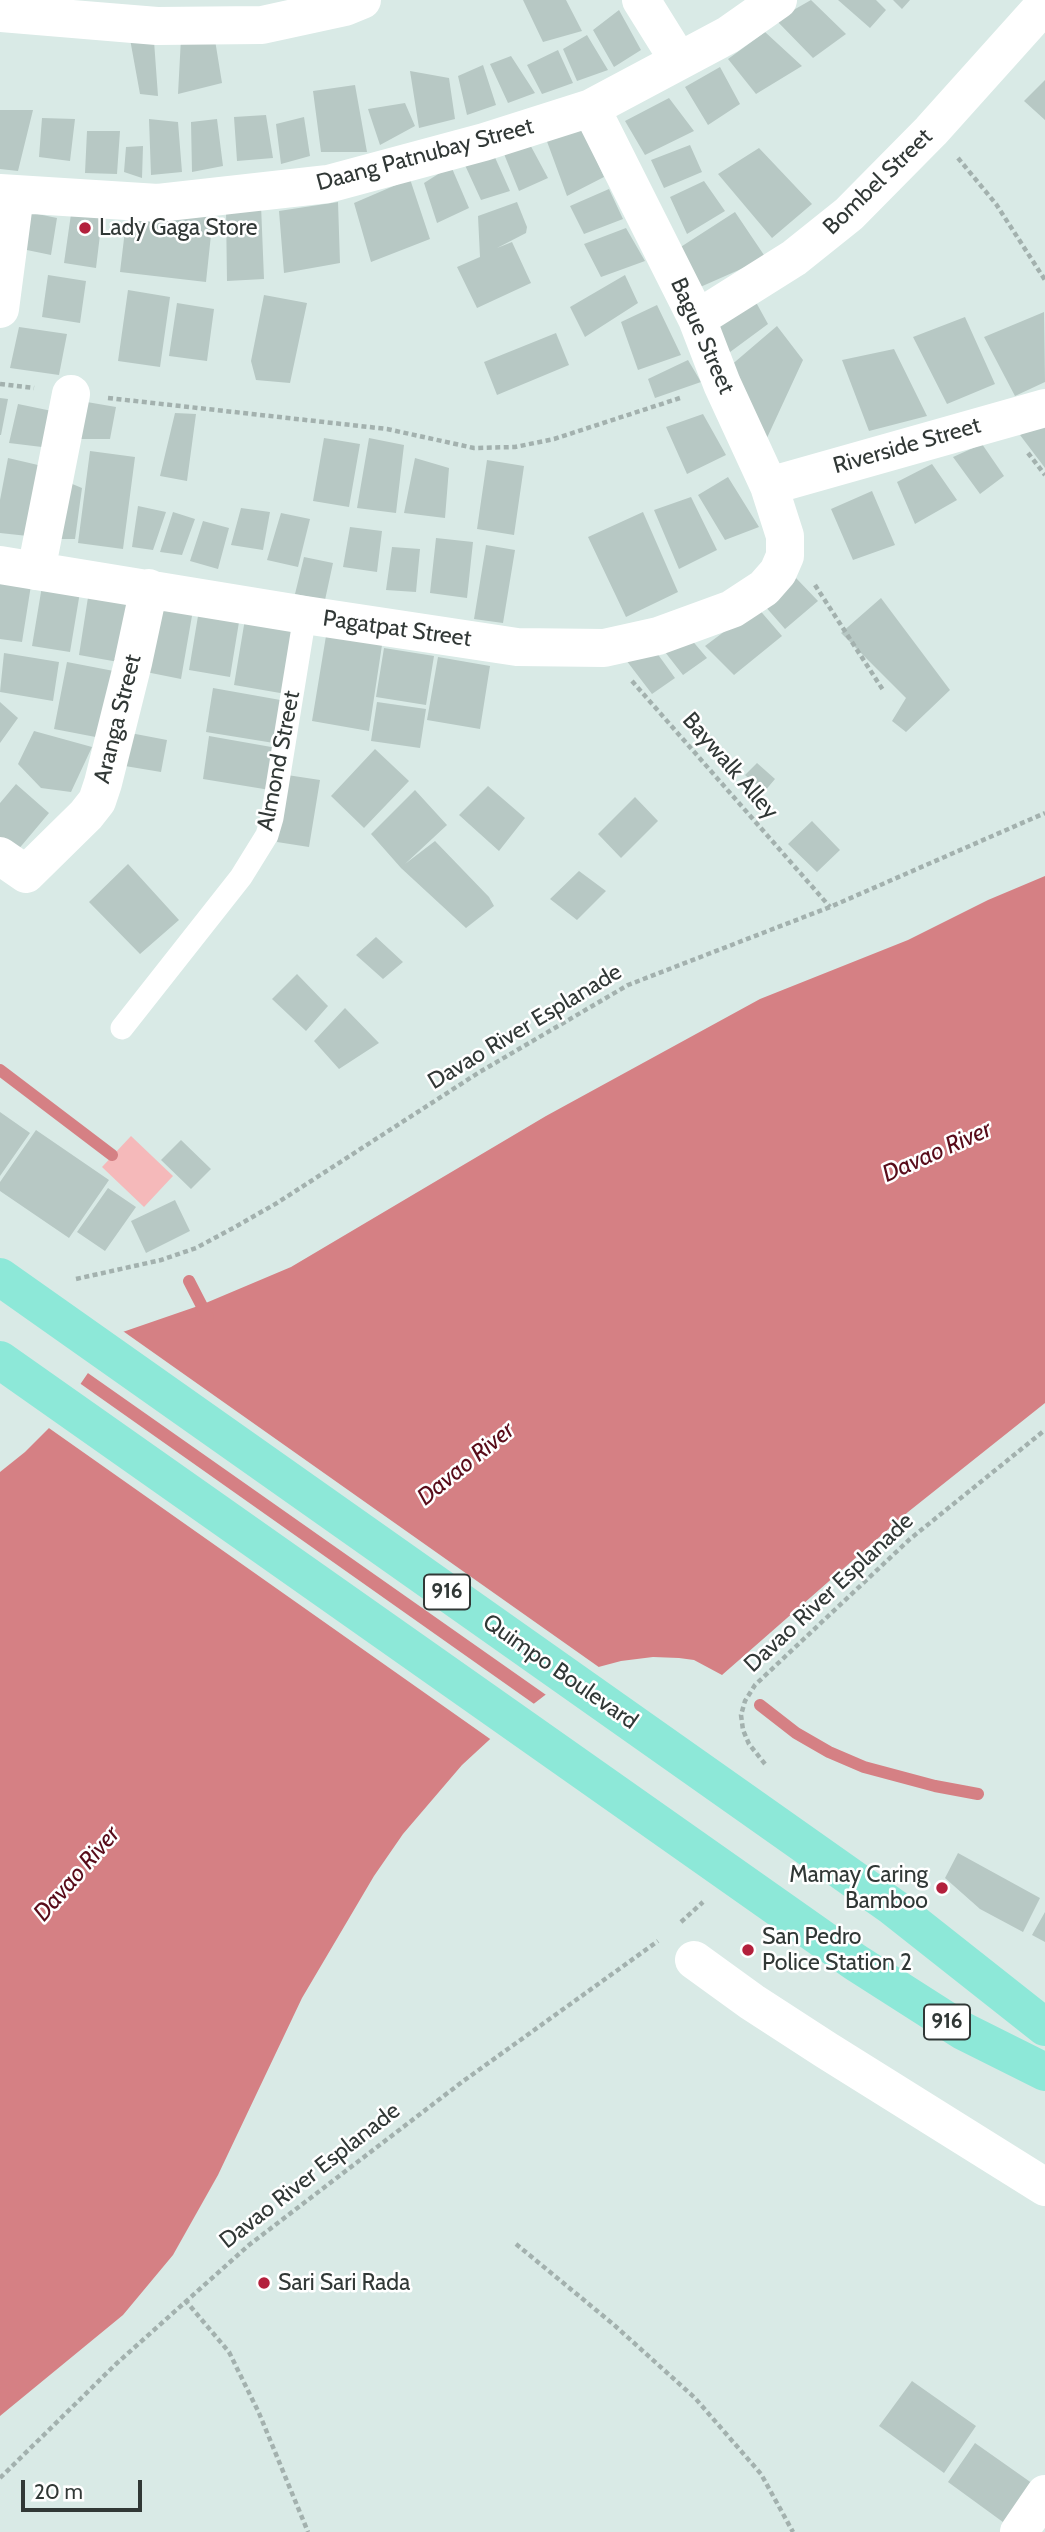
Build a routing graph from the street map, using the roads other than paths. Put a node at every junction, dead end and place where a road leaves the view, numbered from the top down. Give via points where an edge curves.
1 (362, 0) edge
2 (641, 0) edge
3 (778, 0) edge
4 (0, 13) edge
5 (1041, 15) edge
6 (678, 61) junction
7 (591, 108) junction
8 (7, 194) edge
9 (0, 309) edge
10 (697, 319) junction
11 (71, 394) road end
12 (1045, 408) edge
13 (769, 486) junction
14 (782, 554) joint
15 (18, 568) edge
16 (149, 588) junction
17 (305, 615) junction
18 (0, 856) edge
19 (122, 1028) dead end
20 (0, 1277) edge
21 (0, 1360) edge
22 (694, 1960) dead end
23 (1045, 2027) edge
24 (1045, 2072) edge
25 (1045, 2186) edge
26 (1045, 2494) edge
27 (1019, 2532) edge

1 - 4 street via 262,25 157,26
2 - 6 street
3 - 6 street, Daang Patnubay Street via 728,35
5 - 10 street, Bombel Street via 849,214 794,258
6 - 7 street, Daang Patnubay Street
7 - 8 street, Daang Patnubay Street via 328,184 158,204
7 - 10 street, Bague Street
8 - 9 street
10 - 13 street, Bague Street
11 - 15 street
12 - 13 street, Riverside Street
13 - 14 street, Bague Street
14 - 17 street, Pagatpat Street via 764,588 732,609 657,636 604,648 517,647
15 - 16 street, Pagatpat Street
16 - 17 street, Pagatpat Street
16 - 18 street, Aranga Street via 97,801 26,874
17 - 19 lane, Almond Street via 267,835 241,877
20 - 23 main road, Quimpo Boulevard / 916 via 893,1907
21 - 24 main road, 916 via 855,1962 963,2031
22 - 25 street via 826,2050
26 - 27 street

